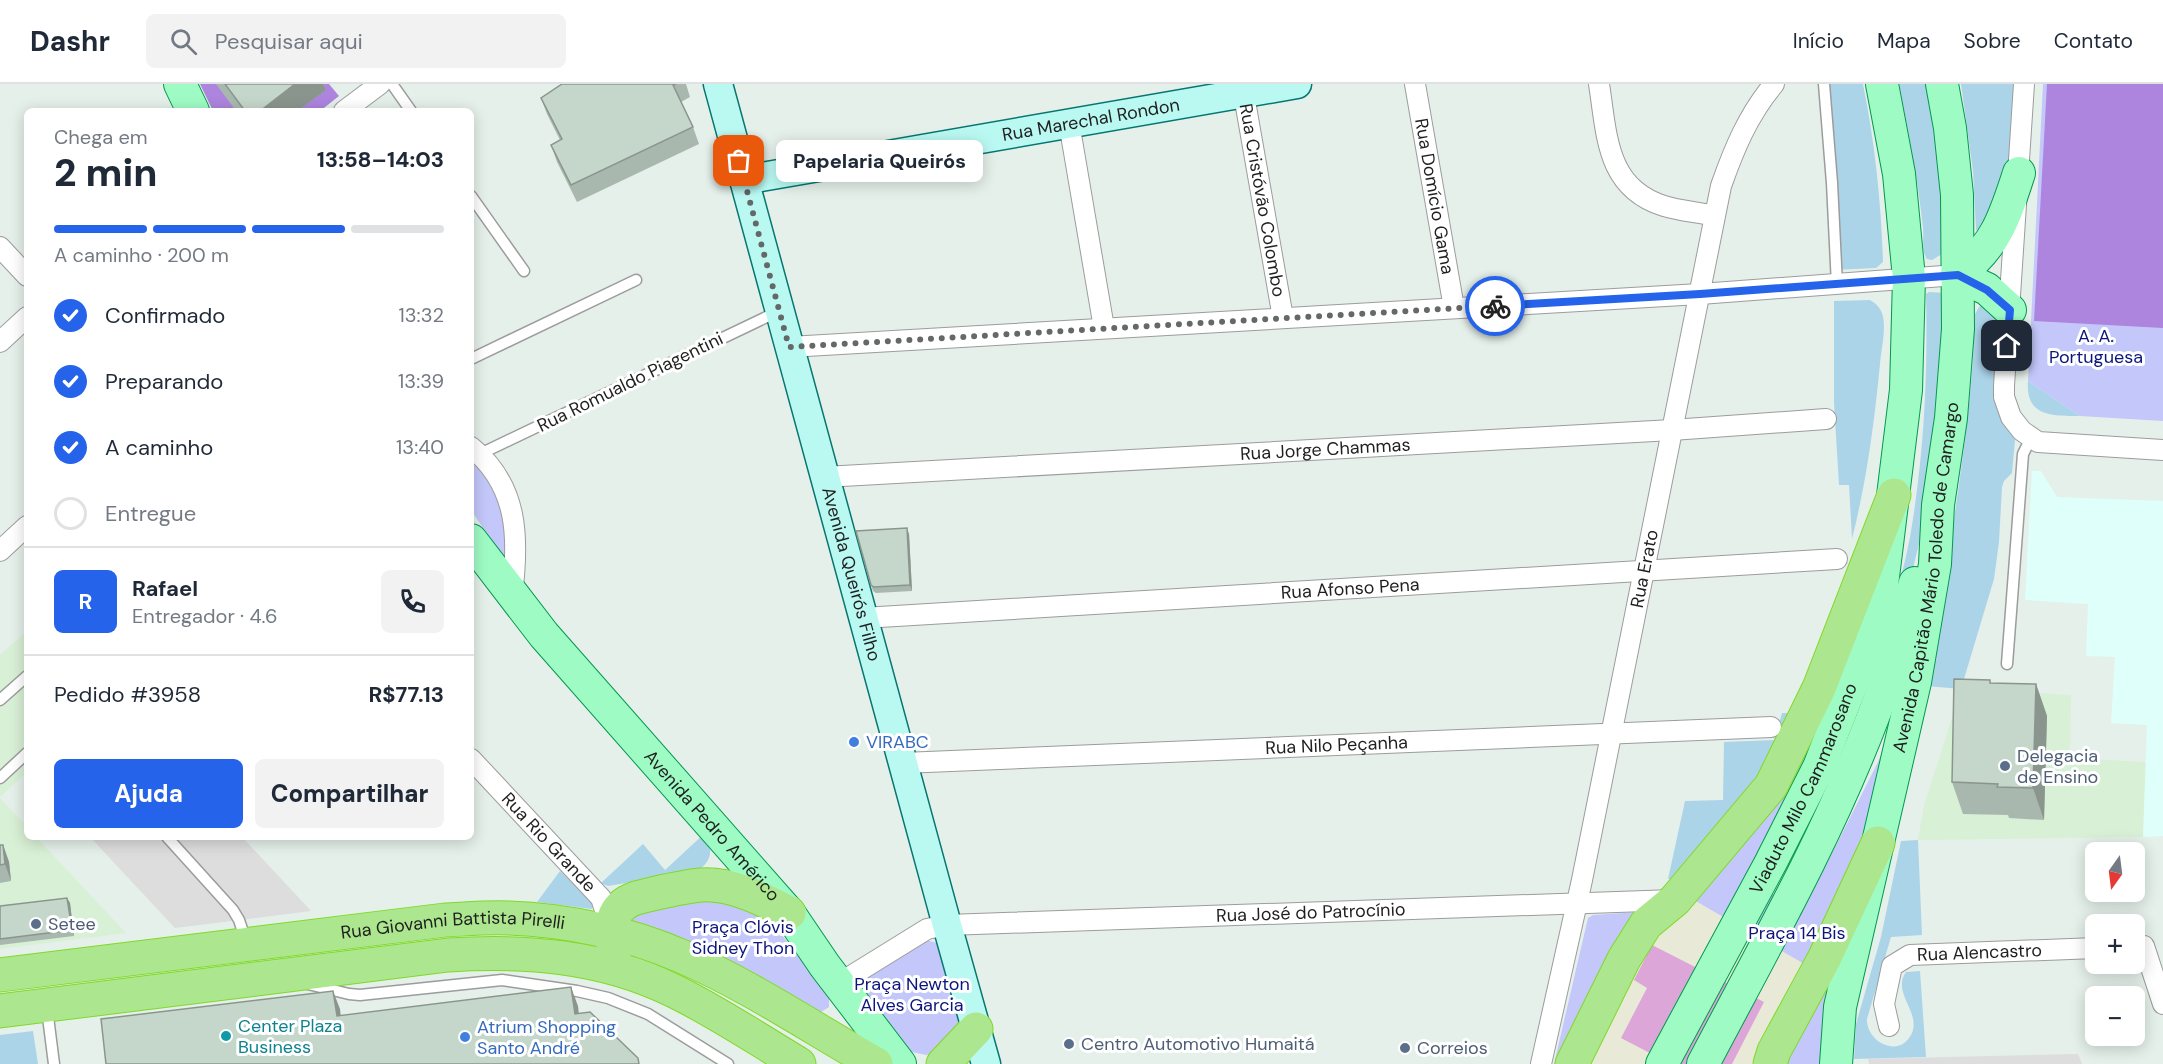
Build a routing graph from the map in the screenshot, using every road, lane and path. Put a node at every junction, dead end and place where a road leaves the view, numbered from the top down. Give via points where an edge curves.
1 (180, 84) edge
2 (380, 84) edge
3 (392, 84) edge
4 (718, 84) edge
5 (1297, 84) edge
6 (1415, 84) edge
7 (1599, 84) edge
8 (1774, 84) edge
9 (1824, 84) edge
10 (1882, 84) edge
11 (1942, 84) edge
12 (2024, 84) edge
13 (1242, 89) edge
14 (192, 108) edge
15 (348, 108) edge
16 (409, 108) edge
17 (1070, 123) junction
18 (2019, 173) junction
19 (744, 180) junction
20 (474, 200) edge
21 (1714, 216) junction
22 (0, 247) edge
23 (524, 271) dead end
24 (24, 273) edge
25 (1958, 275) junction
26 (1909, 278) junction
27 (636, 280) dead end
28 (1836, 285) junction
29 (1700, 294) junction
30 (1454, 308) junction
31 (2010, 310) junction
32 (779, 311) junction
33 (1283, 318) junction
34 (24, 320) edge
35 (1104, 328) junction
36 (0, 342) edge
37 (789, 347) junction
38 (474, 358) edge
39 (1826, 419) dead end
40 (1672, 430) junction
41 (2031, 438) junction
42 (476, 450) edge
43 (2163, 450) edge
44 (824, 477) junction
45 (1894, 495) junction
46 (1938, 505) junction
47 (24, 529) edge
48 (474, 544) edge
49 (0, 551) edge
50 (1837, 559) dead end
51 (1644, 571) junction
52 (512, 596) junction
53 (863, 618) junction
54 (2007, 664) dead end
55 (24, 679) edge
56 (0, 700) edge
57 (1771, 727) dead end
58 (1611, 734) junction
59 (24, 756) edge
60 (474, 762) edge
61 (903, 763) junction
62 (0, 778) edge
63 (714, 828) junction
64 (170, 840) edge
65 (1878, 843) junction
66 (702, 885) junction
67 (1675, 900) junction
68 (1577, 902) junction
69 (789, 913) junction
70 (946, 925) junction
71 (613, 933) junction
72 (247, 945) junction
73 (2147, 946) edge
74 (2085, 948) edge
75 (615, 969) junction
76 (0, 975) edge
77 (279, 976) junction
78 (838, 984) junction
79 (2163, 1004) edge
80 (46, 1005) junction
81 (0, 1011) edge
82 (1889, 1026) dead end
83 (976, 1029) junction
84 (54, 1064) edge
85 (729, 1064) edge
86 (799, 1064) edge
87 (876, 1064) edge
88 (900, 1064) edge
89 (943, 1064) edge
90 (986, 1064) edge
91 (1541, 1064) edge
92 (1572, 1064) edge
93 (1662, 1064) edge
94 (1703, 1064) edge
95 (1770, 1064) edge
96 (1836, 1064) edge

1 - 14 main road
2 - 15 street
3 - 16 lane
4 - 19 main road, Avenida Queirós Filho
5 - 13 main road, Rua Marechal Rondon
6 - 30 street, Rua Domício Gama
7 - 21 street via 1612,157 1628,186 1638,195 1665,206
8 - 21 street, Rua Erato via 1743,129 1732,153
9 - 28 lane
10 - 26 main road via 1899,174
11 - 25 main road, Avenida Capitão Mário Toledo de Camargo via 1957,195
12 - 18 street
13 - 17 main road, Rua Marechal Rondon
13 - 33 street, Rua Cristóvão Colombo
17 - 19 main road, Rua Marechal Rondon
17 - 35 street
18 - 25 main road via 1994,237 1977,260
18 - 31 street
19 - 32 main road, Avenida Queirós Filho
20 - 23 lane
21 - 29 street, Rua Erato
22 - 24 street
25 - 26 street
25 - 31 main road via 1987,290
25 - 46 main road, Avenida Capitão Mário Toledo de Camargo via 1955,380
26 - 28 street
26 - 45 main road via 1906,390
27 - 38 lane
28 - 29 street
29 - 30 street
29 - 40 street, Rua Erato
30 - 33 street
31 - 41 street via 2004,397 2011,417
32 - 37 main road, Avenida Queirós Filho
32 - 42 lane, Rua Romualdo Piagentini
33 - 35 street
34 - 36 street
35 - 37 street
37 - 44 main road, Avenida Queirós Filho
39 - 40 street, Rua Jorge Chammas
40 - 44 street, Rua Jorge Chammas
40 - 51 street, Rua Erato
41 - 43 street via 2054,444
41 - 54 lane via 2023,454
42 - 52 street via 497,475 515,524
44 - 53 main road, Avenida Queirós Filho
45 - 67 highway via 1819,688 1771,786
45 - 93 main road, Viaduto Milo Cammarosano via 1882,585 1863,655 1819,767
46 - 65 main road, Avenida Capitão Mário Toledo de Camargo via 1935,564 1923,640
46 - 94 main road, Viaduto Milo Cammarosano via 1873,718 1800,879
47 - 49 street
48 - 52 main road, Avenida Pedro Américo
50 - 51 street, Rua Afonso Pena
51 - 53 street, Rua Afonso Pena
51 - 58 street, Rua Erato
52 - 63 main road, Avenida Pedro Américo
53 - 61 main road, Avenida Queirós Filho
55 - 56 lane
57 - 58 street, Rua Nilo Peçanha
58 - 61 street, Rua Nilo Peçanha
58 - 68 street, Rua Erato
59 - 62 lane
60 - 71 street, Rua Rio Grande via 601,898
61 - 70 main road, Avenida Queirós Filho
63 - 66 main road via 717,864
63 - 69 main road, Avenida Pedro Américo
64 - 72 lane via 233,910
65 - 95 highway
65 - 96 main road, Avenida Capitão Mário Toledo de Camargo via 1840,1007
66 - 69 highway via 754,896
66 - 71 highway via 626,901 614,916
67 - 68 street, Rua José do Patrocínio
67 - 92 highway via 1646,924 1634,941
68 - 70 street, Rua José do Patrocínio
68 - 91 street, Rua Erato
69 - 78 main road, Avenida Pedro Américo
70 - 78 street via 927,929
70 - 83 main road, Avenida Queirós Filho
71 - 72 highway, Rua Giovanni Battista Pirelli via 560,923 499,918 445,920
71 - 75 highway
71 - 87 highway, Rua Giovanni Battista Pirelli via 708,969
72 - 76 highway, Rua Giovanni Battista Pirelli
73 - 79 street
74 - 82 street, Rua Alencastro via 1910,955 1892,966 1884,1004
75 - 77 highway, Rua Giovanni Battista Pirelli via 556,956 473,953
75 - 86 highway, Rua Giovanni Battista Pirelli via 654,981 688,998
77 - 80 highway, Rua Giovanni Battista Pirelli
77 - 85 lane via 360,995 502,980 577,991 648,1014
78 - 88 main road, Avenida Pedro Américo
80 - 81 highway, Rua Giovanni Battista Pirelli
80 - 84 lane
83 - 89 highway
83 - 90 main road, Avenida Queirós Filho

